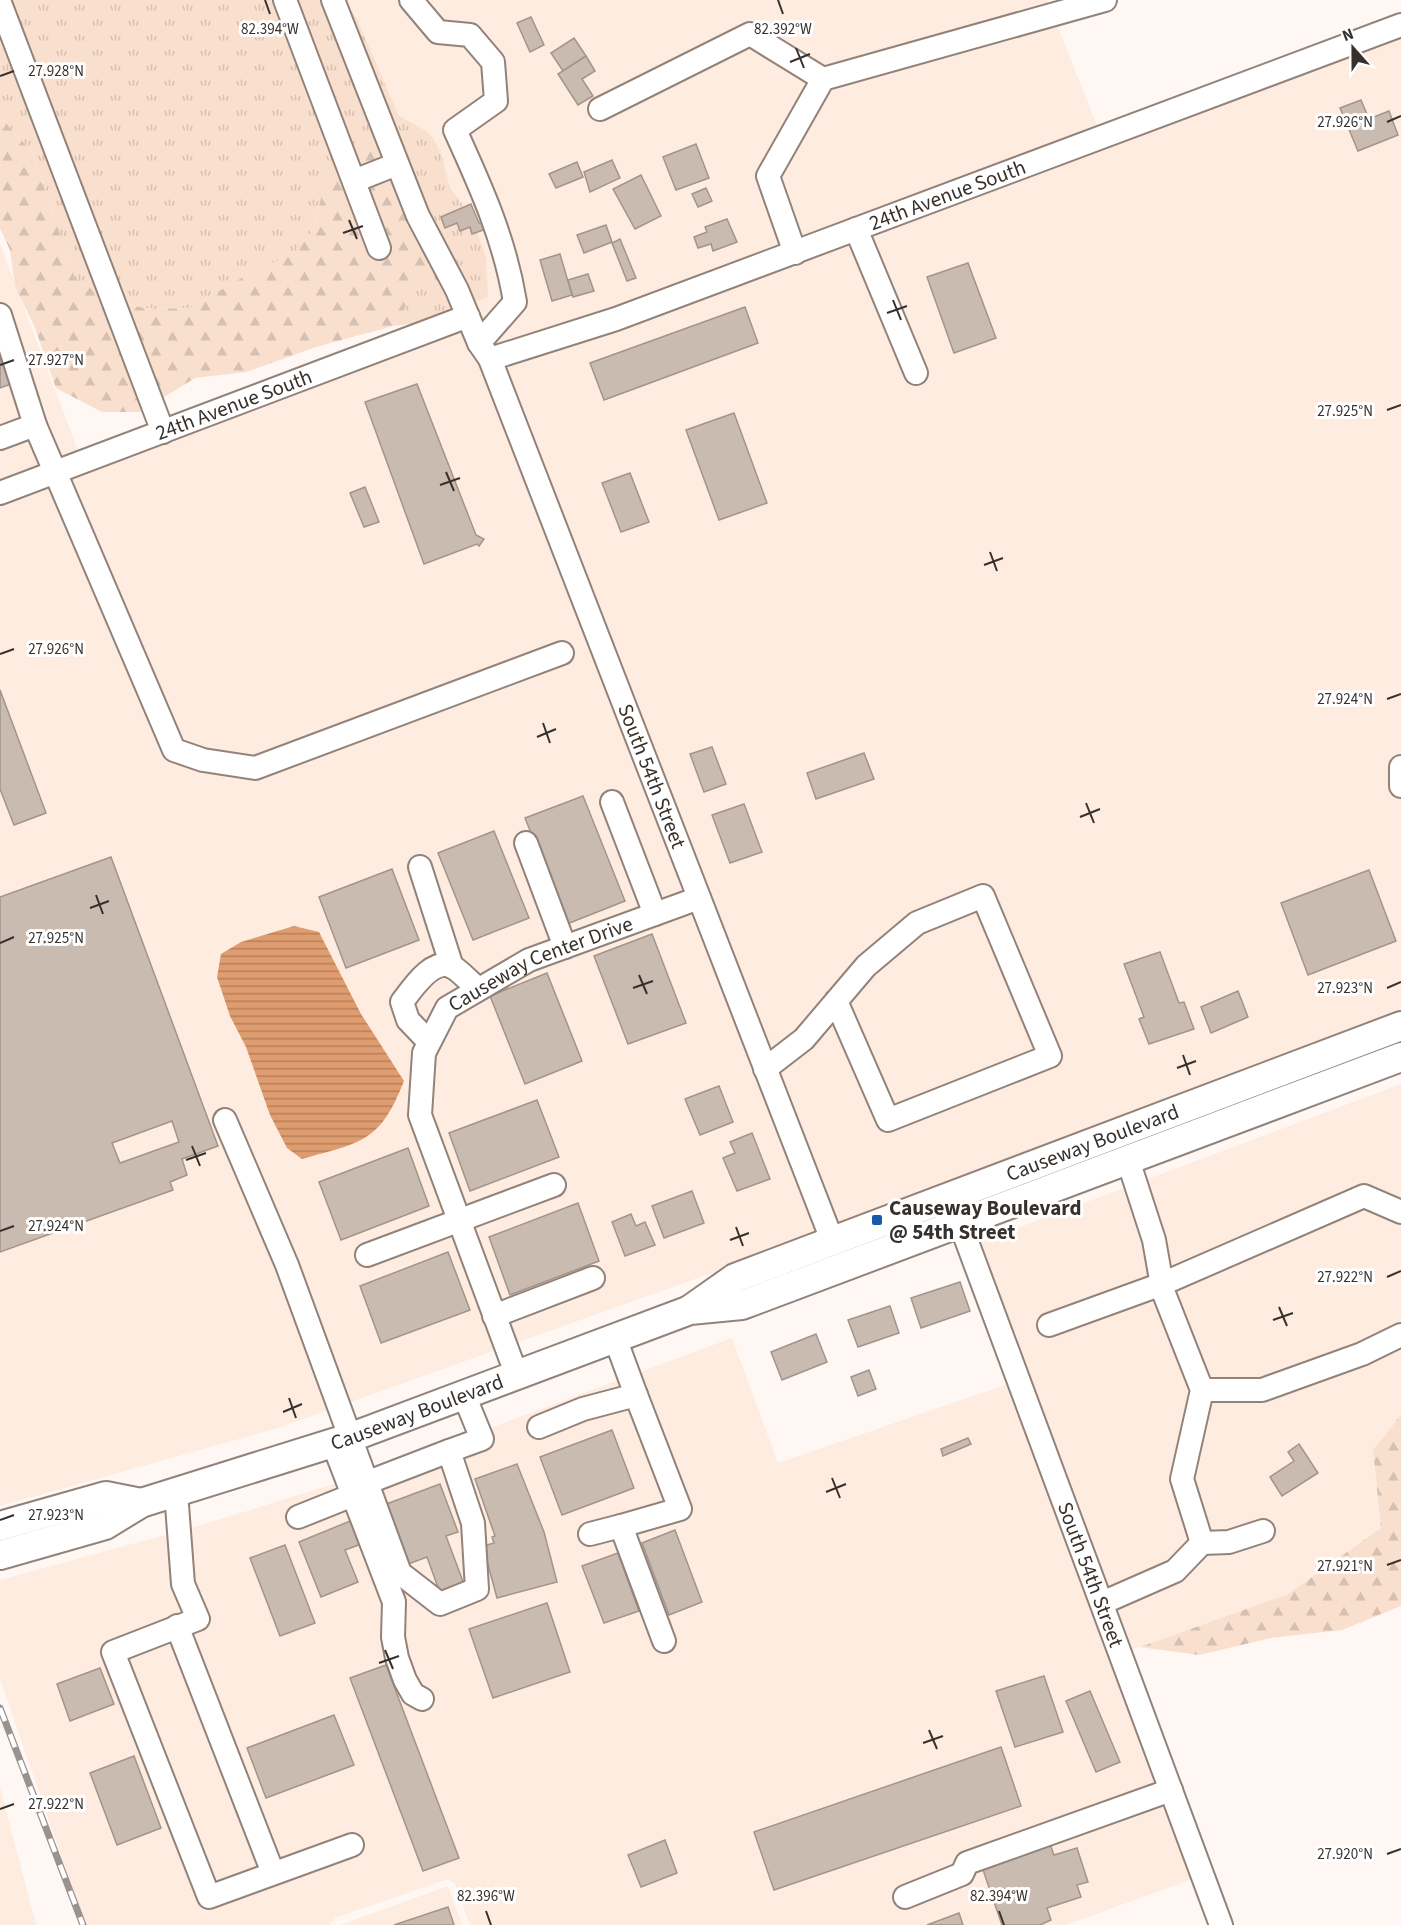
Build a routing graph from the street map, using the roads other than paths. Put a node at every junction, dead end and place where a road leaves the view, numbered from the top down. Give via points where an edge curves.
1 (285, 0) edge
2 (333, 0) edge
3 (411, 0) edge
4 (1106, 0) edge
5 (0, 3) edge
6 (1401, 25) edge
7 (823, 79) junction
8 (600, 109) dead end
9 (397, 164) junction
10 (354, 181) junction
11 (856, 229) junction
12 (379, 248) dead end
13 (795, 253) junction
14 (0, 315) edge
15 (468, 316) junction
16 (485, 351) junction
17 (916, 373) dead end
18 (35, 425) junction
19 (163, 432) junction
20 (0, 438) edge
21 (55, 472) junction
22 (0, 493) edge
23 (562, 653) dead end
24 (1401, 766) edge
25 (1401, 786) edge
26 (612, 802) dead end
27 (526, 843) dead end
28 (420, 867) dead end
29 (699, 898) junction
30 (655, 914) junction
31 (565, 947) junction
32 (452, 967) junction
33 (478, 989) junction
34 (836, 1001) junction
35 (1401, 1026) edge
36 (429, 1042) junction
37 (1396, 1055) edge
38 (765, 1069) junction
39 (1169, 1113) junction
40 (225, 1120) dead end
41 (1128, 1160) junction
42 (554, 1185) dead end
43 (1401, 1212) edge
44 (458, 1221) junction
45 (960, 1223) junction
46 (832, 1240) junction
47 (367, 1255) dead end
48 (593, 1278) dead end
49 (1162, 1284) junction
50 (726, 1307) junction
51 (690, 1310) junction
52 (494, 1316) junction
53 (1049, 1324) dead end
54 (1401, 1335) edge
55 (615, 1338) junction
56 (517, 1376) junction
57 (1202, 1390) junction
58 (464, 1395) junction
59 (636, 1395) junction
60 (539, 1427) dead end
61 (341, 1440) junction
62 (449, 1451) junction
63 (359, 1489) junction
64 (176, 1492) junction
65 (141, 1503) junction
66 (298, 1517) dead end
67 (0, 1526) edge
68 (621, 1526) junction
69 (1263, 1532) dead end
70 (590, 1534) dead end
71 (1202, 1543) junction
72 (0, 1555) edge
73 (1102, 1603) junction
74 (177, 1626) junction
75 (664, 1641) dead end
76 (422, 1699) dead end
77 (1171, 1790) junction
78 (352, 1845) dead end
79 (273, 1873) junction
80 (905, 1897) dead end
81 (1221, 1925) edge

1 - 10 street
2 - 9 street, South 54th Street
3 - 16 street via 438,32 470,35 493,62 496,101 455,130 490,204 515,302
4 - 7 street
5 - 19 street
6 - 11 street, 24th Avenue South
7 - 8 street via 750,34
7 - 13 street via 768,176
9 - 10 street
9 - 15 street, South 54th Street
10 - 12 street
11 - 13 street, 24th Avenue South
11 - 17 street
13 - 16 street, 24th Avenue South via 616,319
14 - 18 street
15 - 16 street, South 54th Street
15 - 19 street, 24th Avenue South
16 - 29 street, South 54th Street
18 - 20 street
18 - 21 street
19 - 21 street, 24th Avenue South
21 - 22 street, 24th Avenue South
21 - 23 street via 174,750 203,760 255,768
24 - 25 street
26 - 30 street
27 - 31 street
28 - 32 street
29 - 30 street, Causeway Center Drive
29 - 38 street, South 54th Street
30 - 31 street, Causeway Center Drive
31 - 33 street, Causeway Center Drive via 529,960
32 - 33 street
32 - 36 street via 435,967 402,1002 408,1020
33 - 36 street, Causeway Center Drive via 447,1008
34 - 34 street via 866,966 917,923 983,896 1050,1056 888,1120
34 - 38 street via 804,1039
35 - 39 main road, Causeway Boulevard
36 - 44 street, Causeway Center Drive via 424,1053 420,1115
37 - 41 main road, Causeway Boulevard
38 - 46 street, South 54th Street
39 - 45 main road via 1160,1130 962,1209
39 - 46 main road, Causeway Boulevard
40 - 61 street via 287,1265
41 - 45 main road, Causeway Boulevard
41 - 49 street via 1154,1240
42 - 44 street
43 - 49 street via 1364,1196
44 - 47 street
44 - 52 street, Causeway Center Drive
45 - 50 main road, Causeway Boulevard via 742,1305
45 - 73 street, South 54th Street
46 - 50 main road via 831,1253 825,1258 758,1283
46 - 51 main road, Causeway Boulevard via 735,1278
48 - 52 street
49 - 53 street
49 - 57 street
50 - 51 main road, Causeway Boulevard
51 - 55 main road, Causeway Boulevard
52 - 56 street, Causeway Center Drive
54 - 57 street via 1362,1354 1262,1390
55 - 56 main road, Causeway Boulevard
55 - 59 street
56 - 58 main road, Causeway Boulevard
57 - 71 street via 1182,1479
58 - 61 main road, Causeway Boulevard
58 - 62 street via 482,1439
59 - 60 street
59 - 68 street via 680,1509
61 - 63 street
61 - 64 main road, Causeway Boulevard
62 - 63 street
62 - 63 street via 474,1523 477,1589 440,1604 400,1573
63 - 66 street
63 - 76 street via 394,1602 397,1658 413,1694
64 - 65 main road, Causeway Boulevard
64 - 74 street via 183,1584 198,1619
65 - 67 main road, Causeway Boulevard via 106,1496
65 - 72 main road, Causeway Boulevard via 105,1525
68 - 70 street
68 - 75 street
69 - 71 street via 1229,1542
71 - 73 street via 1175,1571
73 - 77 street, South 54th Street
74 - 79 street
74 - 79 street via 113,1652 209,1897
77 - 80 street via 967,1863 962,1874
77 - 81 street, South 54th Street
78 - 79 street

